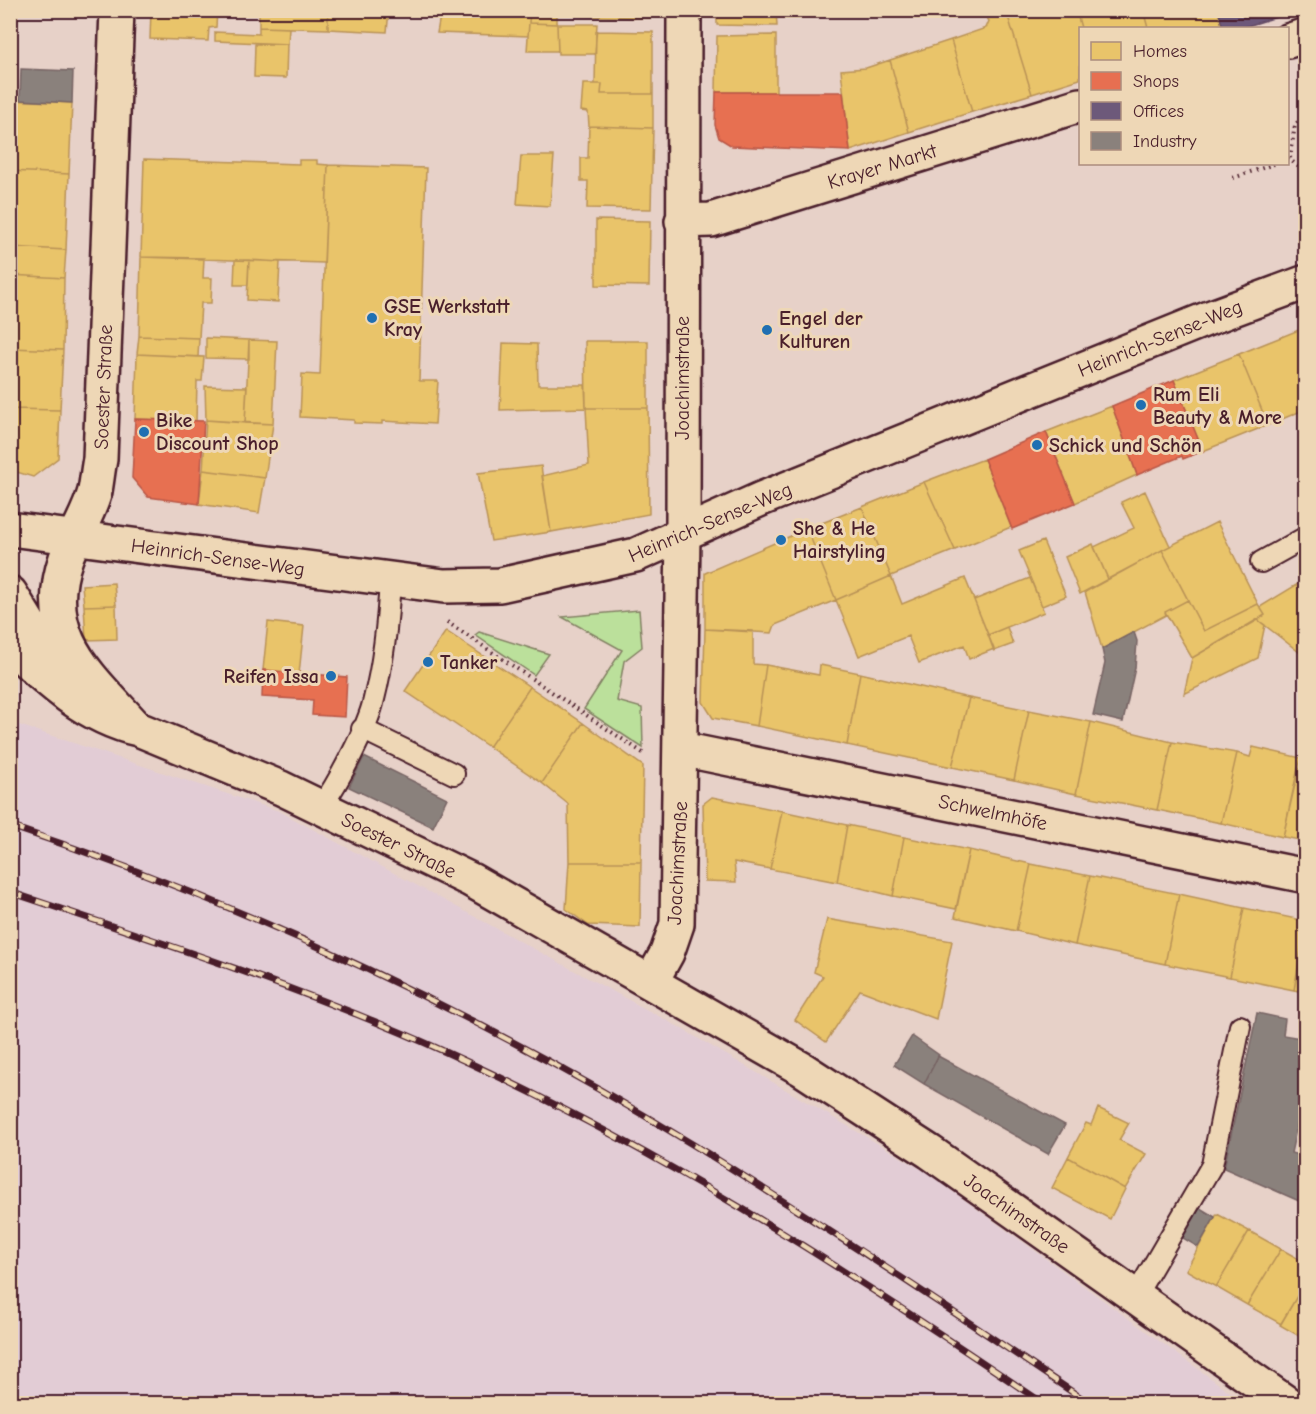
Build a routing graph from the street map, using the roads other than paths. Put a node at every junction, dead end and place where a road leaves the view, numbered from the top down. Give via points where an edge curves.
1 (117, 10) edge
2 (684, 10) edge
3 (1305, 35) edge
4 (1289, 40) edge
5 (1079, 105) edge
6 (682, 221) junction
7 (1305, 282) edge
8 (10, 529) edge
9 (683, 535) junction
10 (75, 537) junction
11 (1305, 537) edge
12 (1261, 562) dead end
13 (390, 579) junction
14 (10, 593) edge
15 (10, 645) edge
16 (138, 729) junction
17 (362, 729) junction
18 (680, 757) junction
19 (454, 774) dead end
20 (321, 807) junction
21 (1305, 876) edge
22 (651, 982) junction
23 (1240, 1026) dead end
24 (1136, 1295) junction
25 (1288, 1404) edge

1 - 10 street, Soester Straße via 100,459 94,492
2 - 6 street, Joachimstraße
3 - 4 street
5 - 6 street, Krayer Markt via 711,220
6 - 9 street, Joachimstraße
7 - 9 street, Heinrich-Sense-Weg via 761,499
8 - 10 street, Heinrich-Sense-Weg
9 - 13 street, Heinrich-Sense-Weg via 618,561 500,585 444,586
9 - 18 street, Joachimstraße
10 - 13 street, Heinrich-Sense-Weg
10 - 16 street, Soester Straße via 60,584 62,633 78,664
11 - 12 lane
13 - 17 lane via 374,701
14 - 16 street, Soester Straße via 45,650 69,678
15 - 16 street, Soester Straße via 79,705 115,723
16 - 20 street, Soester Straße
17 - 19 lane
17 - 20 lane via 335,787
18 - 21 street, Schwelmhöfe
18 - 22 street, Joachimstraße via 677,924 668,953
20 - 22 street, Soester Straße via 471,880
22 - 24 street, Joachimstraße via 802,1069
23 - 24 lane via 1212,1165
24 - 25 street, Joachimstraße

